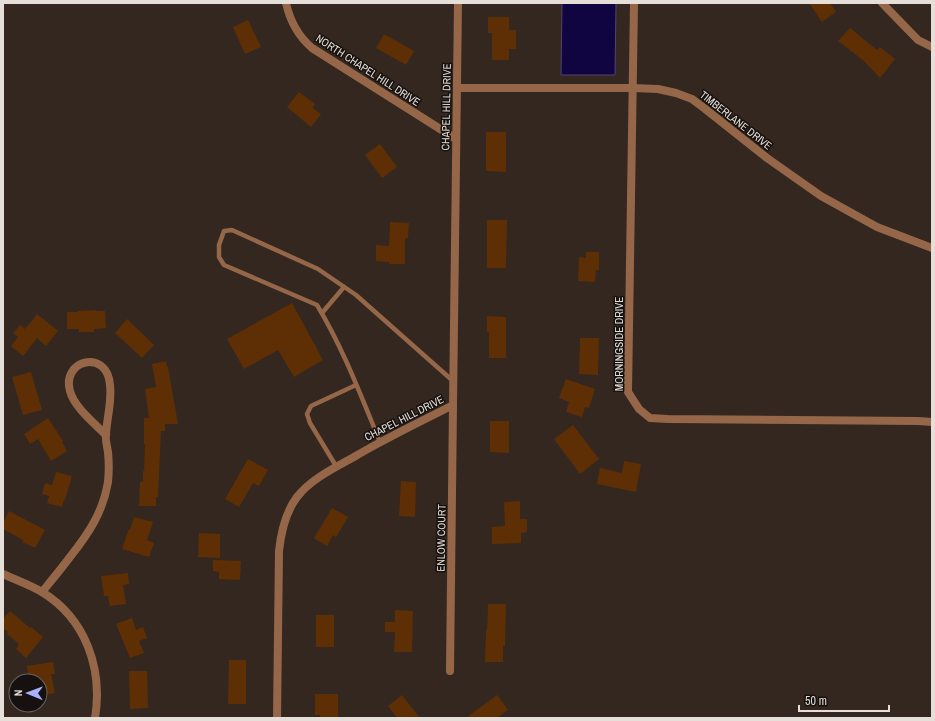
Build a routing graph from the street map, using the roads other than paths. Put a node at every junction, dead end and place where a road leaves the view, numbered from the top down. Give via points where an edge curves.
1 (286, 3) edge
2 (458, 3) edge
3 (634, 3) edge
4 (882, 3) edge
5 (932, 47) edge
6 (457, 88) junction
7 (633, 88) junction
8 (456, 139) junction
9 (932, 248) edge
10 (344, 287) junction
11 (322, 313) junction
12 (454, 382) junction
13 (356, 385) junction
14 (453, 405) junction
15 (932, 422) edge
16 (106, 435) junction
17 (380, 442) junction
18 (336, 466) junction
19 (3, 574) edge
20 (42, 592) junction
21 (450, 671) dead end
22 (96, 718) edge
23 (277, 718) edge

1 - 8 street, NORTH CHAPEL HILL DRIVE via 298,34 312,48
2 - 6 street, CHAPEL HILL DRIVE
3 - 7 street, MORNINGSIDE DRIVE
4 - 5 street via 918,40
6 - 7 street, TIMBERLANE DRIVE
6 - 8 street, CHAPEL HILL DRIVE
7 - 9 street, TIMBERLANE DRIVE via 658,89 692,99 767,158 821,196 877,227
7 - 15 street, MORNINGSIDE DRIVE via 628,392 639,409 650,418 668,419
8 - 12 street, CHAPEL HILL DRIVE
10 - 11 lane
10 - 11 lane via 318,269 232,230 224,231 219,245 219,257 224,265 317,305
10 - 12 lane via 368,305
11 - 13 lane
12 - 14 street, CHAPEL HILL DRIVE
13 - 17 lane
13 - 18 lane via 311,406 307,414
14 - 17 street, CHAPEL HILL DRIVE
14 - 21 street, ENLOW COURT
16 - 16 street via 110,381 102,365 85,362 71,373 68,382 70,392 77,404
16 - 20 street via 109,469 101,508 90,530
17 - 18 street, CHAPEL HILL DRIVE
18 - 23 street, CHAPEL HILL DRIVE via 312,482 297,498 283,527 279,551
19 - 20 street
20 - 22 street via 64,610 86,642 97,681

